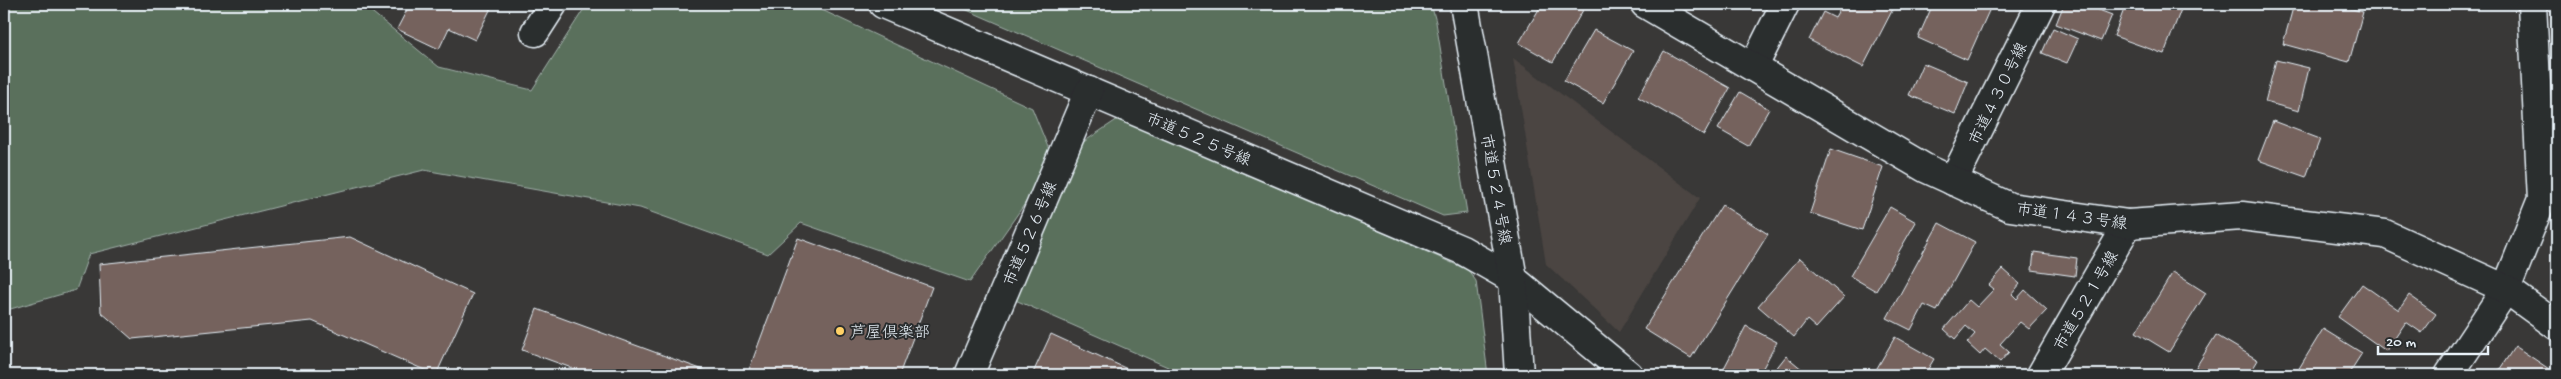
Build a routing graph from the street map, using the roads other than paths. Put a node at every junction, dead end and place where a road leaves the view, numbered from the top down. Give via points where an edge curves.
1 (553, 4) edge
2 (883, 4) edge
3 (1464, 4) edge
4 (1645, 4) edge
5 (1785, 4) edge
6 (2041, 4) edge
7 (2532, 4) edge
8 (535, 32) dead end
9 (1754, 66) junction
10 (1089, 91) junction
11 (1953, 181) junction
12 (2128, 224) junction
13 (1513, 279) junction
14 (2506, 289) junction
15 (2557, 326) edge
16 (969, 375) edge
17 (1519, 375) edge
18 (1628, 375) edge
19 (2041, 375) edge
20 (2449, 375) edge

1 - 8 street
2 - 10 street, 市道５２５号線
3 - 13 street, 市道５２４号線
4 - 9 street, 市道１４３号線
5 - 9 street
6 - 11 street, 市道４３０号線
7 - 14 street via 2542,199
9 - 11 street, 市道１４３号線 via 1924,168
10 - 13 street, 市道５２５号線 via 1462,250
10 - 16 street, 市道５２６号線
11 - 12 street, 市道１４３号線 via 2010,206
12 - 14 street, 市道１４３号線 via 2242,216 2385,234
12 - 19 street, 市道５２１号線
13 - 17 street, 市道５２４号線
13 - 18 street, 市道５２５号線
14 - 15 street, 市道１４３号線
14 - 20 street

